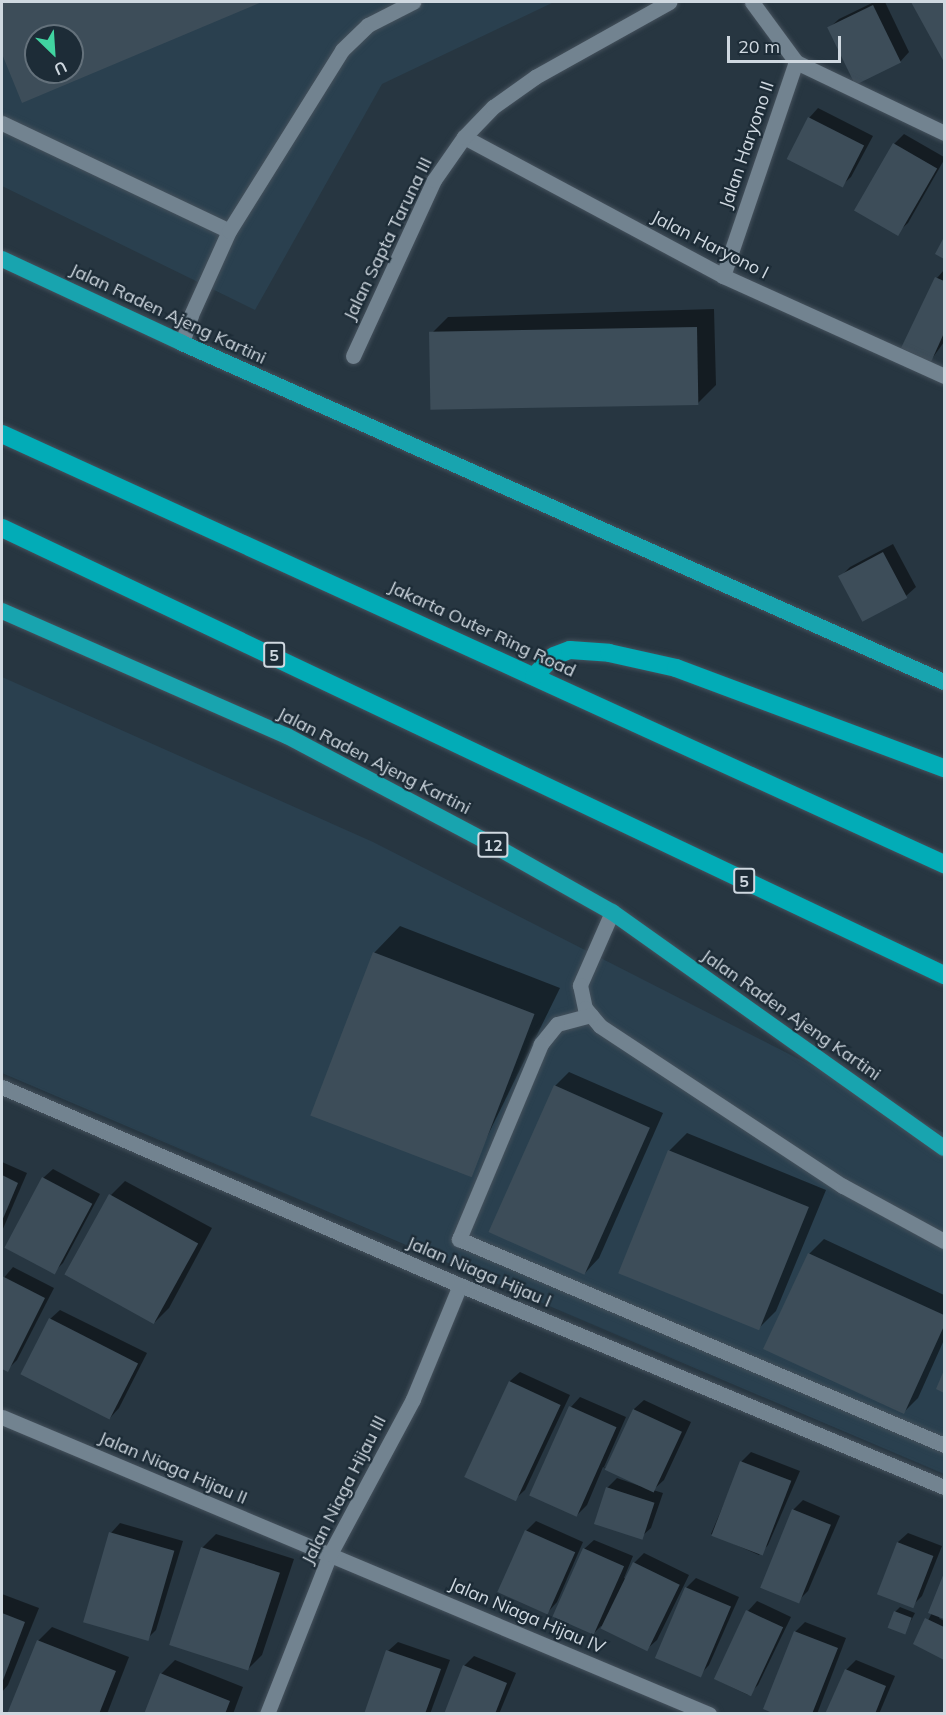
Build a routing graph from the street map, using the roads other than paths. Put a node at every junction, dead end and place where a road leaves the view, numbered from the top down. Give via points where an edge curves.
1 (413, 2) edge
2 (669, 2) edge
3 (752, 2) edge
4 (796, 62) junction
5 (2, 123) edge
6 (945, 133) edge
7 (464, 137) junction
8 (229, 231) junction
9 (2, 259) edge
10 (723, 276) junction
11 (182, 343) junction
12 (353, 356) dead end
13 (945, 376) edge
14 (2, 434) edge
15 (2, 528) edge
16 (2, 611) edge
17 (528, 674) junction
18 (945, 682) edge
19 (945, 768) edge
20 (945, 864) edge
21 (612, 912) junction
22 (945, 975) edge
23 (591, 1015) junction
24 (2, 1087) edge
25 (945, 1148) edge
26 (945, 1241) edge
27 (460, 1285) junction
28 (2, 1417) edge
29 (945, 1445) edge
30 (945, 1487) edge
31 (330, 1554) junction
32 (267, 1713) edge
33 (709, 1713) edge

1 - 8 street via 369,25 342,50
2 - 7 street, Jalan Sapta Taruna III via 535,77 493,107
3 - 4 street
4 - 6 street
4 - 10 street, Jalan Haryono II
5 - 8 street
7 - 10 street, Jalan Haryono I
7 - 12 street, Jalan Sapta Taruna III via 434,180
8 - 11 street
9 - 11 highway, Jalan Raden Ajeng Kartini
10 - 13 street, Jalan Haryono I
11 - 18 highway, Jalan Raden Ajeng Kartini
14 - 17 highway, Jakarta Outer Ring Road
15 - 22 highway, 5
16 - 21 highway, Jalan Raden Ajeng Kartini / 12 via 287,736
17 - 19 highway via 570,650 609,653 676,668
17 - 20 highway, Jakarta Outer Ring Road
21 - 23 street via 580,984 585,1008
21 - 25 highway, Jalan Raden Ajeng Kartini / 12
23 - 26 street via 600,1026 843,1186
23 - 29 street via 557,1024 541,1044 459,1239
24 - 27 street, Jalan Niaga Hijau I
27 - 30 street, Jalan Niaga Hijau I
27 - 31 street, Jalan Niaga Hijau III via 413,1399
28 - 31 street, Jalan Niaga Hijau II
31 - 32 street, Jalan Niaga Hijau III
31 - 33 street, Jalan Niaga Hijau IV

